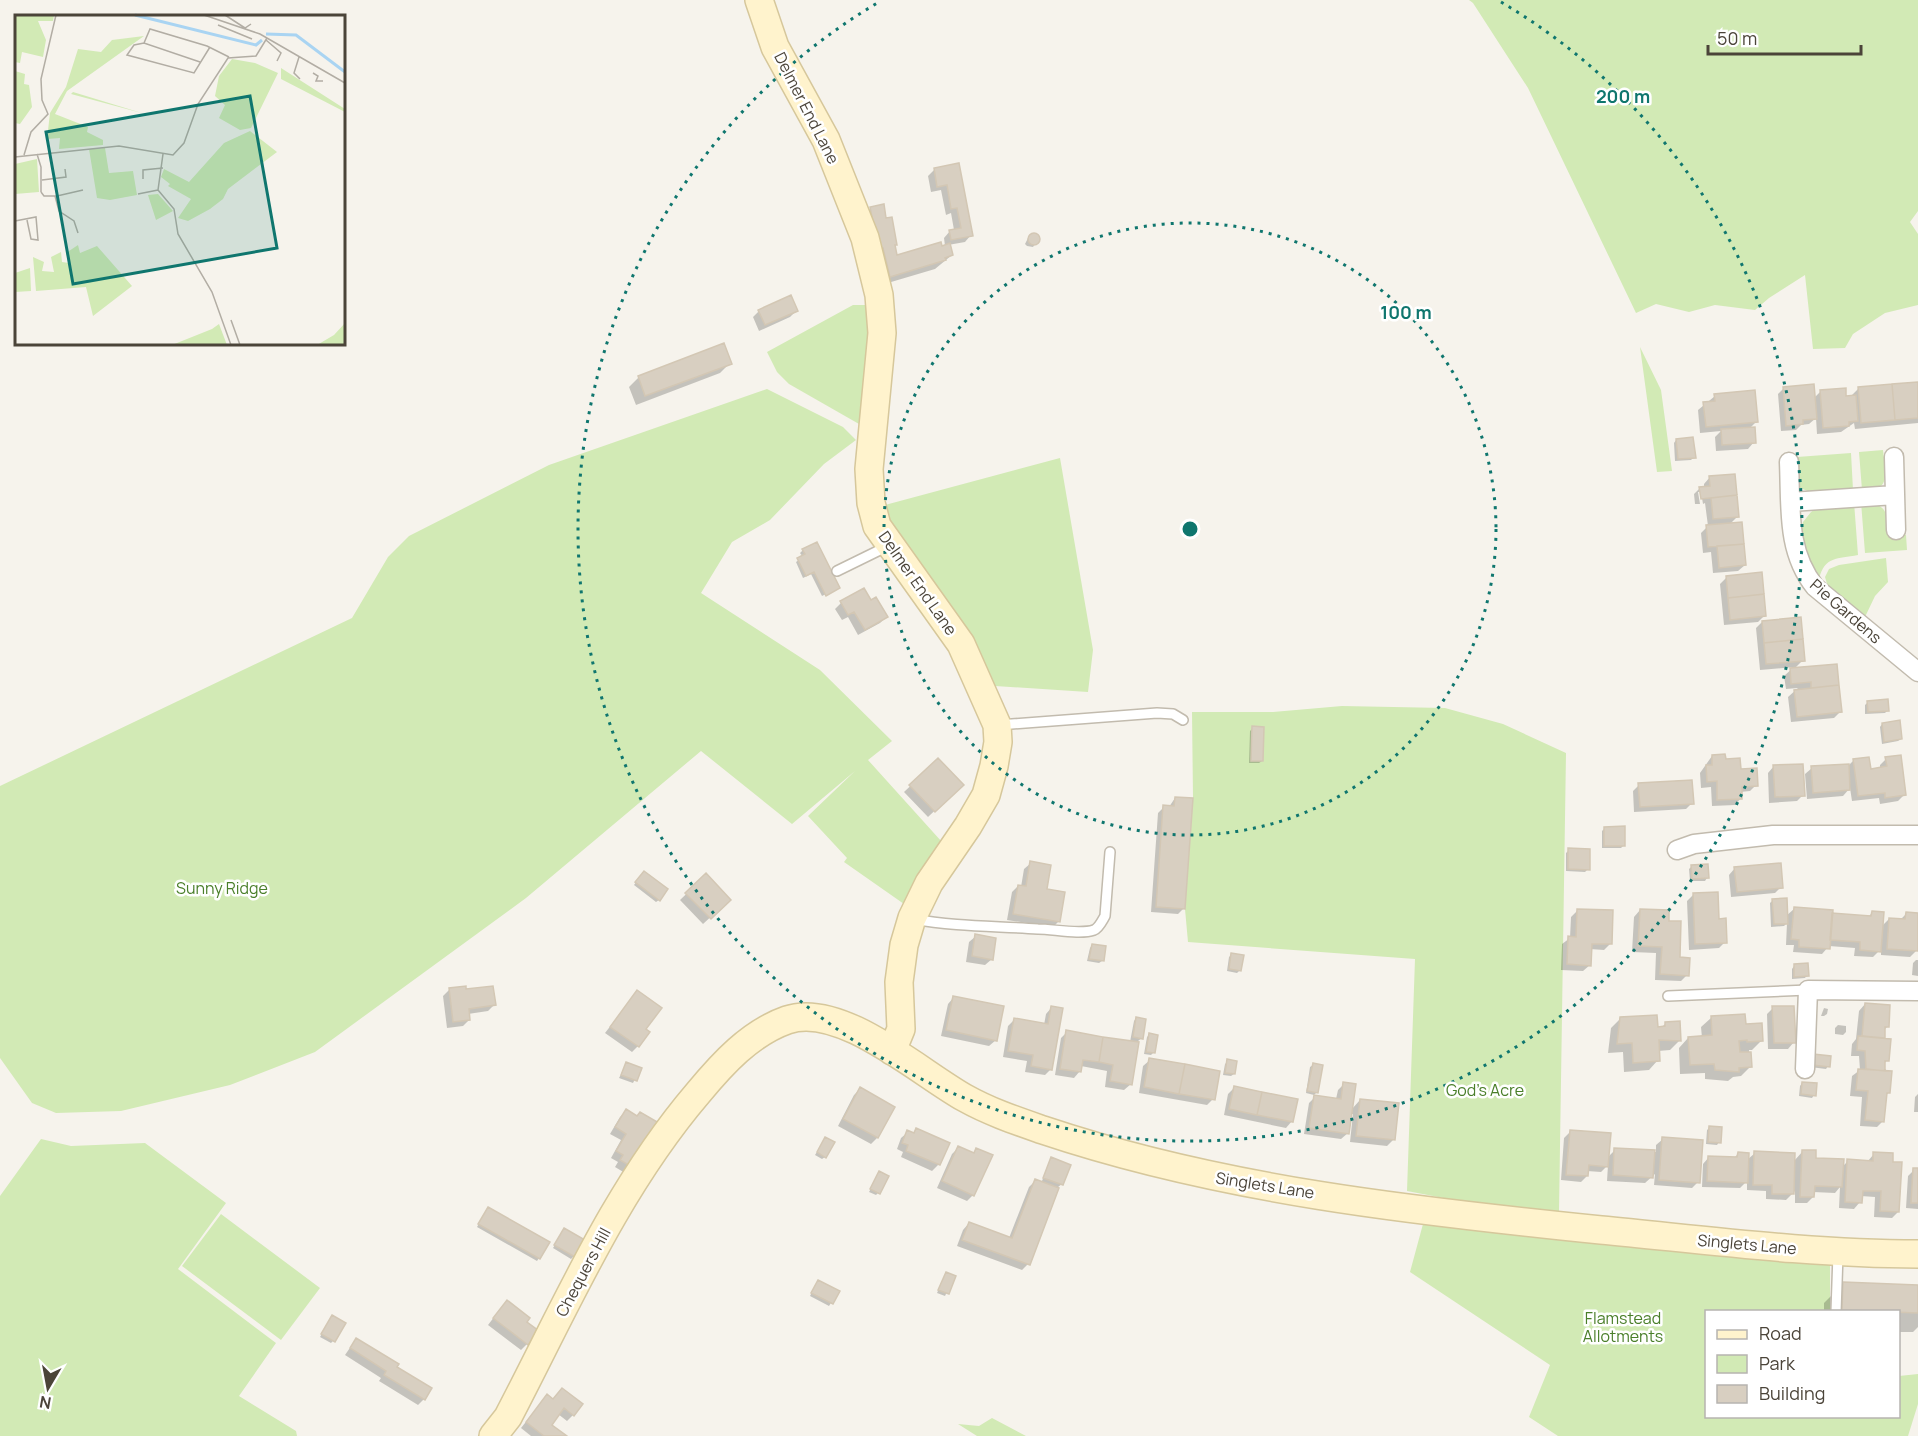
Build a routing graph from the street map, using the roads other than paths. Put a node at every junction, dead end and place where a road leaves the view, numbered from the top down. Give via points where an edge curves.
1 (759, 0) edge
2 (1894, 457) dead end
3 (1789, 462) dead end
4 (1895, 495) junction
5 (1791, 502) junction
6 (1896, 530) dead end
7 (890, 545) junction
8 (837, 572) dead end
9 (1918, 672) edge
10 (1183, 720) dead end
11 (997, 725) junction
12 (1918, 835) edge
13 (1677, 850) dead end
14 (1110, 852) dead end
15 (912, 918) junction
16 (1808, 990) junction
17 (1918, 991) edge
18 (1668, 996) dead end
19 (892, 1051) junction
20 (1805, 1069) dead end
21 (681, 1113) joint
22 (1838, 1251) junction
23 (1918, 1254) edge
24 (1836, 1310) edge
25 (493, 1436) edge

1 - 7 street, Delmer End Lane via 775,47 826,140 865,238 876,283 882,333 869,469 878,526
2 - 4 street
3 - 5 street, Pie Gardens
4 - 5 street
4 - 6 street
5 - 9 street, Pie Gardens via 1795,551 1806,576
7 - 8 lane
7 - 11 street, Delmer End Lane via 962,644
10 - 11 lane via 1173,714 1157,713
11 - 15 street, Delmer End Lane via 998,742 986,795 929,883
12 - 13 street via 1773,835 1694,844
14 - 15 lane via 1105,916 1094,930 935,923
15 - 19 street, Delmer End Lane via 899,982 901,1029
16 - 17 street
16 - 18 lane
16 - 20 street
19 - 21 street, Singlets Lane via 832,1020 790,1019 754,1036
19 - 22 street, Singlets Lane via 960,1095 998,1114 1115,1152 1206,1175 1461,1216
21 - 25 street, Chequers Hill via 638,1173 602,1234 508,1417
22 - 23 street, Singlets Lane
22 - 24 lane

